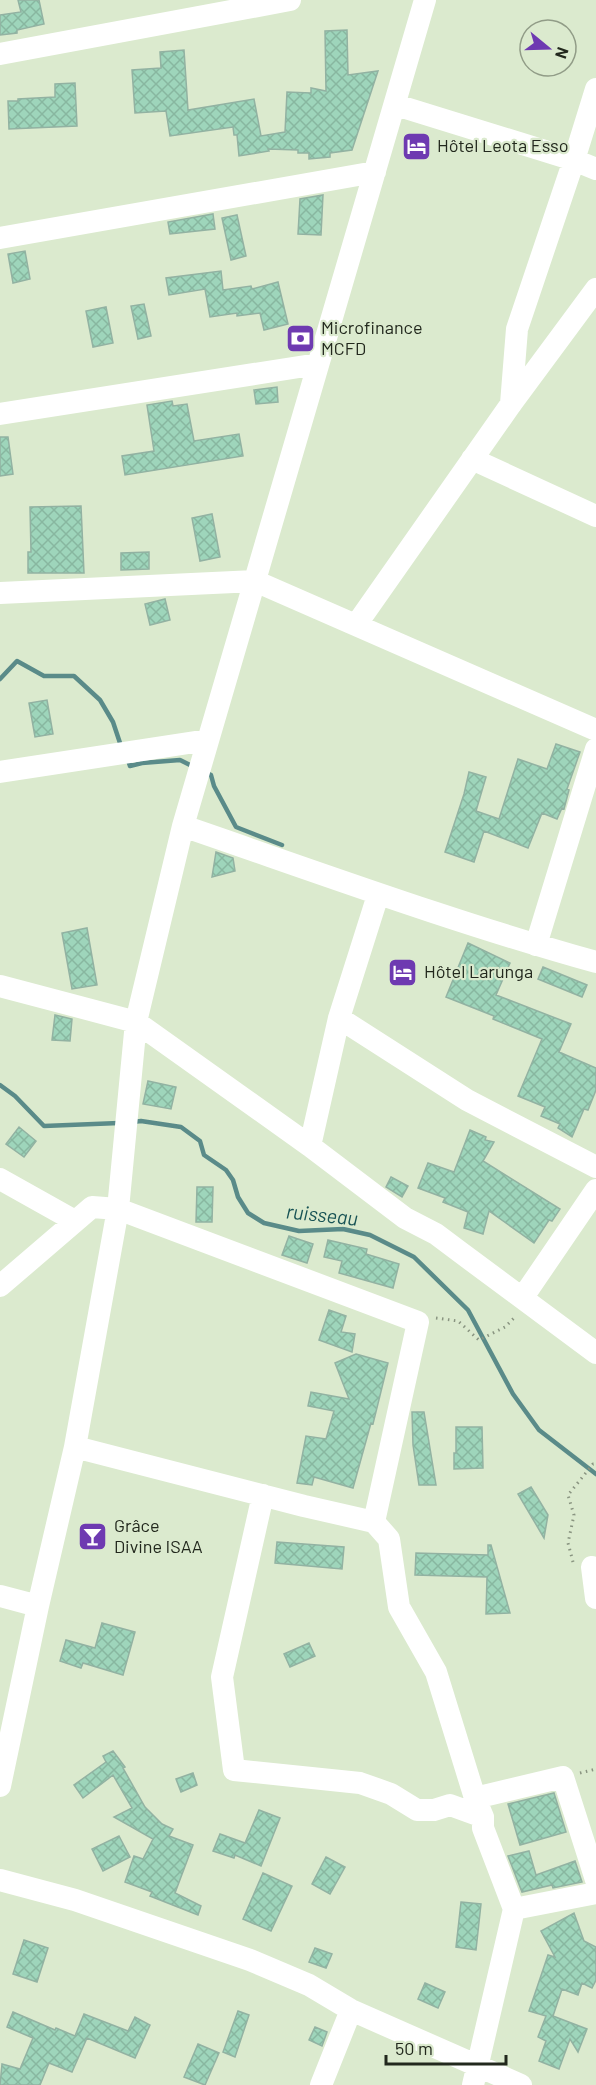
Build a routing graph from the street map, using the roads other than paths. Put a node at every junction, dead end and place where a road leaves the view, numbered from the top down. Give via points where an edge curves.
1 (290, 0) edge
2 (425, 0) edge
3 (0, 54) edge
4 (596, 89) edge
5 (396, 105) junction
6 (574, 160) junction
7 (596, 169) edge
8 (375, 172) junction
9 (0, 238) edge
10 (596, 289) edge
11 (318, 364) junction
12 (511, 404) junction
13 (0, 414) edge
14 (472, 459) junction
15 (596, 516) edge
16 (255, 581) junction
17 (0, 593) edge
18 (356, 624) junction
19 (596, 730) edge
20 (208, 740) junction
21 (596, 750) edge
22 (0, 772) edge
23 (183, 826) junction
24 (378, 895) junction
25 (536, 945) junction
26 (596, 962) edge
27 (0, 986) edge
28 (339, 1018) junction
29 (136, 1022) junction
30 (310, 1146) junction
31 (596, 1167) edge
32 (0, 1179) edge
33 (596, 1190) edge
34 (118, 1209) junction
35 (75, 1221) junction
36 (0, 1286) edge
37 (523, 1297) junction
38 (596, 1353) edge
39 (75, 1448) junction
40 (264, 1495) junction
41 (374, 1522) junction
42 (592, 1567) road end
43 (0, 1596) edge
44 (596, 1598) edge
45 (38, 1606) junction
46 (0, 1786) edge
47 (479, 1807) junction
48 (0, 1880) edge
49 (596, 1880) edge
50 (596, 1893) edge
51 (514, 1909) junction
52 (351, 2010) junction
53 (475, 2075) edge
54 (321, 2085) edge
55 (521, 2085) edge

1 - 3 street
2 - 5 street
4 - 6 street
5 - 6 street
5 - 8 street
6 - 7 street
6 - 12 street via 517,328
8 - 9 street
8 - 11 street
10 - 12 street
11 - 13 street
11 - 16 street
12 - 14 street
14 - 15 street
14 - 18 street
16 - 17 street
16 - 18 street
16 - 20 street
18 - 19 street
20 - 22 street
20 - 23 street
21 - 25 street
23 - 24 street
23 - 29 street
24 - 25 street
24 - 28 street
25 - 26 street
27 - 29 street
28 - 30 street
28 - 31 street via 467,1100
29 - 30 street
29 - 34 street
30 - 37 street via 405,1218 436,1234
32 - 35 street
33 - 37 street
34 - 35 street via 92,1207
34 - 39 street
34 - 41 street via 418,1322
35 - 36 street
37 - 38 street
39 - 40 street
39 - 45 street
40 - 41 street
40 - 47 street via 222,1677 234,1770 360,1783 391,1794 417,1810 450,1805
41 - 47 street via 389,1539 399,1607 436,1672
42 - 44 street
43 - 45 street
45 - 46 street
47 - 49 street via 563,1777
47 - 51 street via 483,1828
48 - 52 street via 75,1900 249,1960 309,1985
50 - 51 street
51 - 53 street
52 - 53 street
52 - 54 street
53 - 55 street

